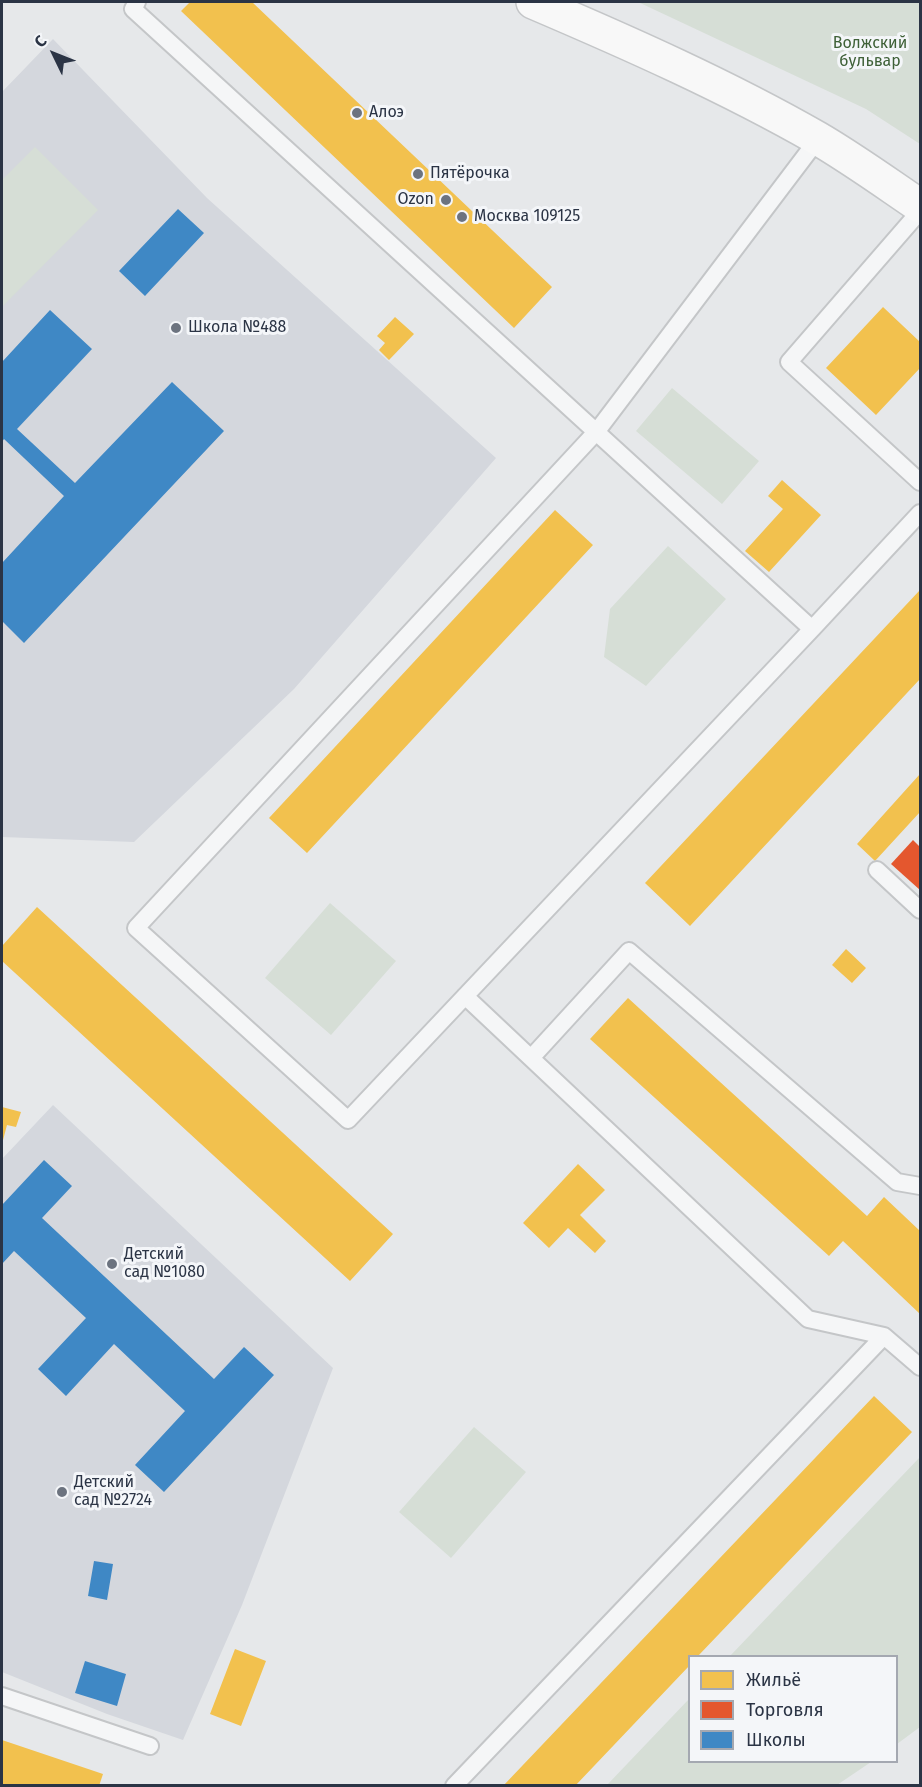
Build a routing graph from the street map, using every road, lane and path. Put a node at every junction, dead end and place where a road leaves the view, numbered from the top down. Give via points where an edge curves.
1 (137, 2) edge
2 (533, 2) edge
3 (818, 139) junction
4 (921, 206) edge
5 (921, 211) edge
6 (597, 431) junction
7 (921, 482) edge
8 (921, 513) edge
9 (812, 629) junction
10 (877, 870) dead end
11 (921, 910) edge
12 (465, 996) junction
13 (531, 1058) junction
14 (921, 1186) edge
15 (884, 1336) junction
16 (921, 1367) edge
17 (2, 1696) edge
18 (150, 1746) dead end
19 (454, 1785) edge

1 - 6 lane via 132,9
2 - 3 main road via 686,70
3 - 4 main road
3 - 6 lane
5 - 7 lane via 789,362
6 - 9 lane
6 - 12 lane via 136,928 348,1120
8 - 9 lane
9 - 12 lane
10 - 11 lane
12 - 13 lane
13 - 14 lane via 629,951 897,1182
13 - 15 lane via 808,1319
15 - 16 lane
15 - 19 lane
17 - 18 lane

